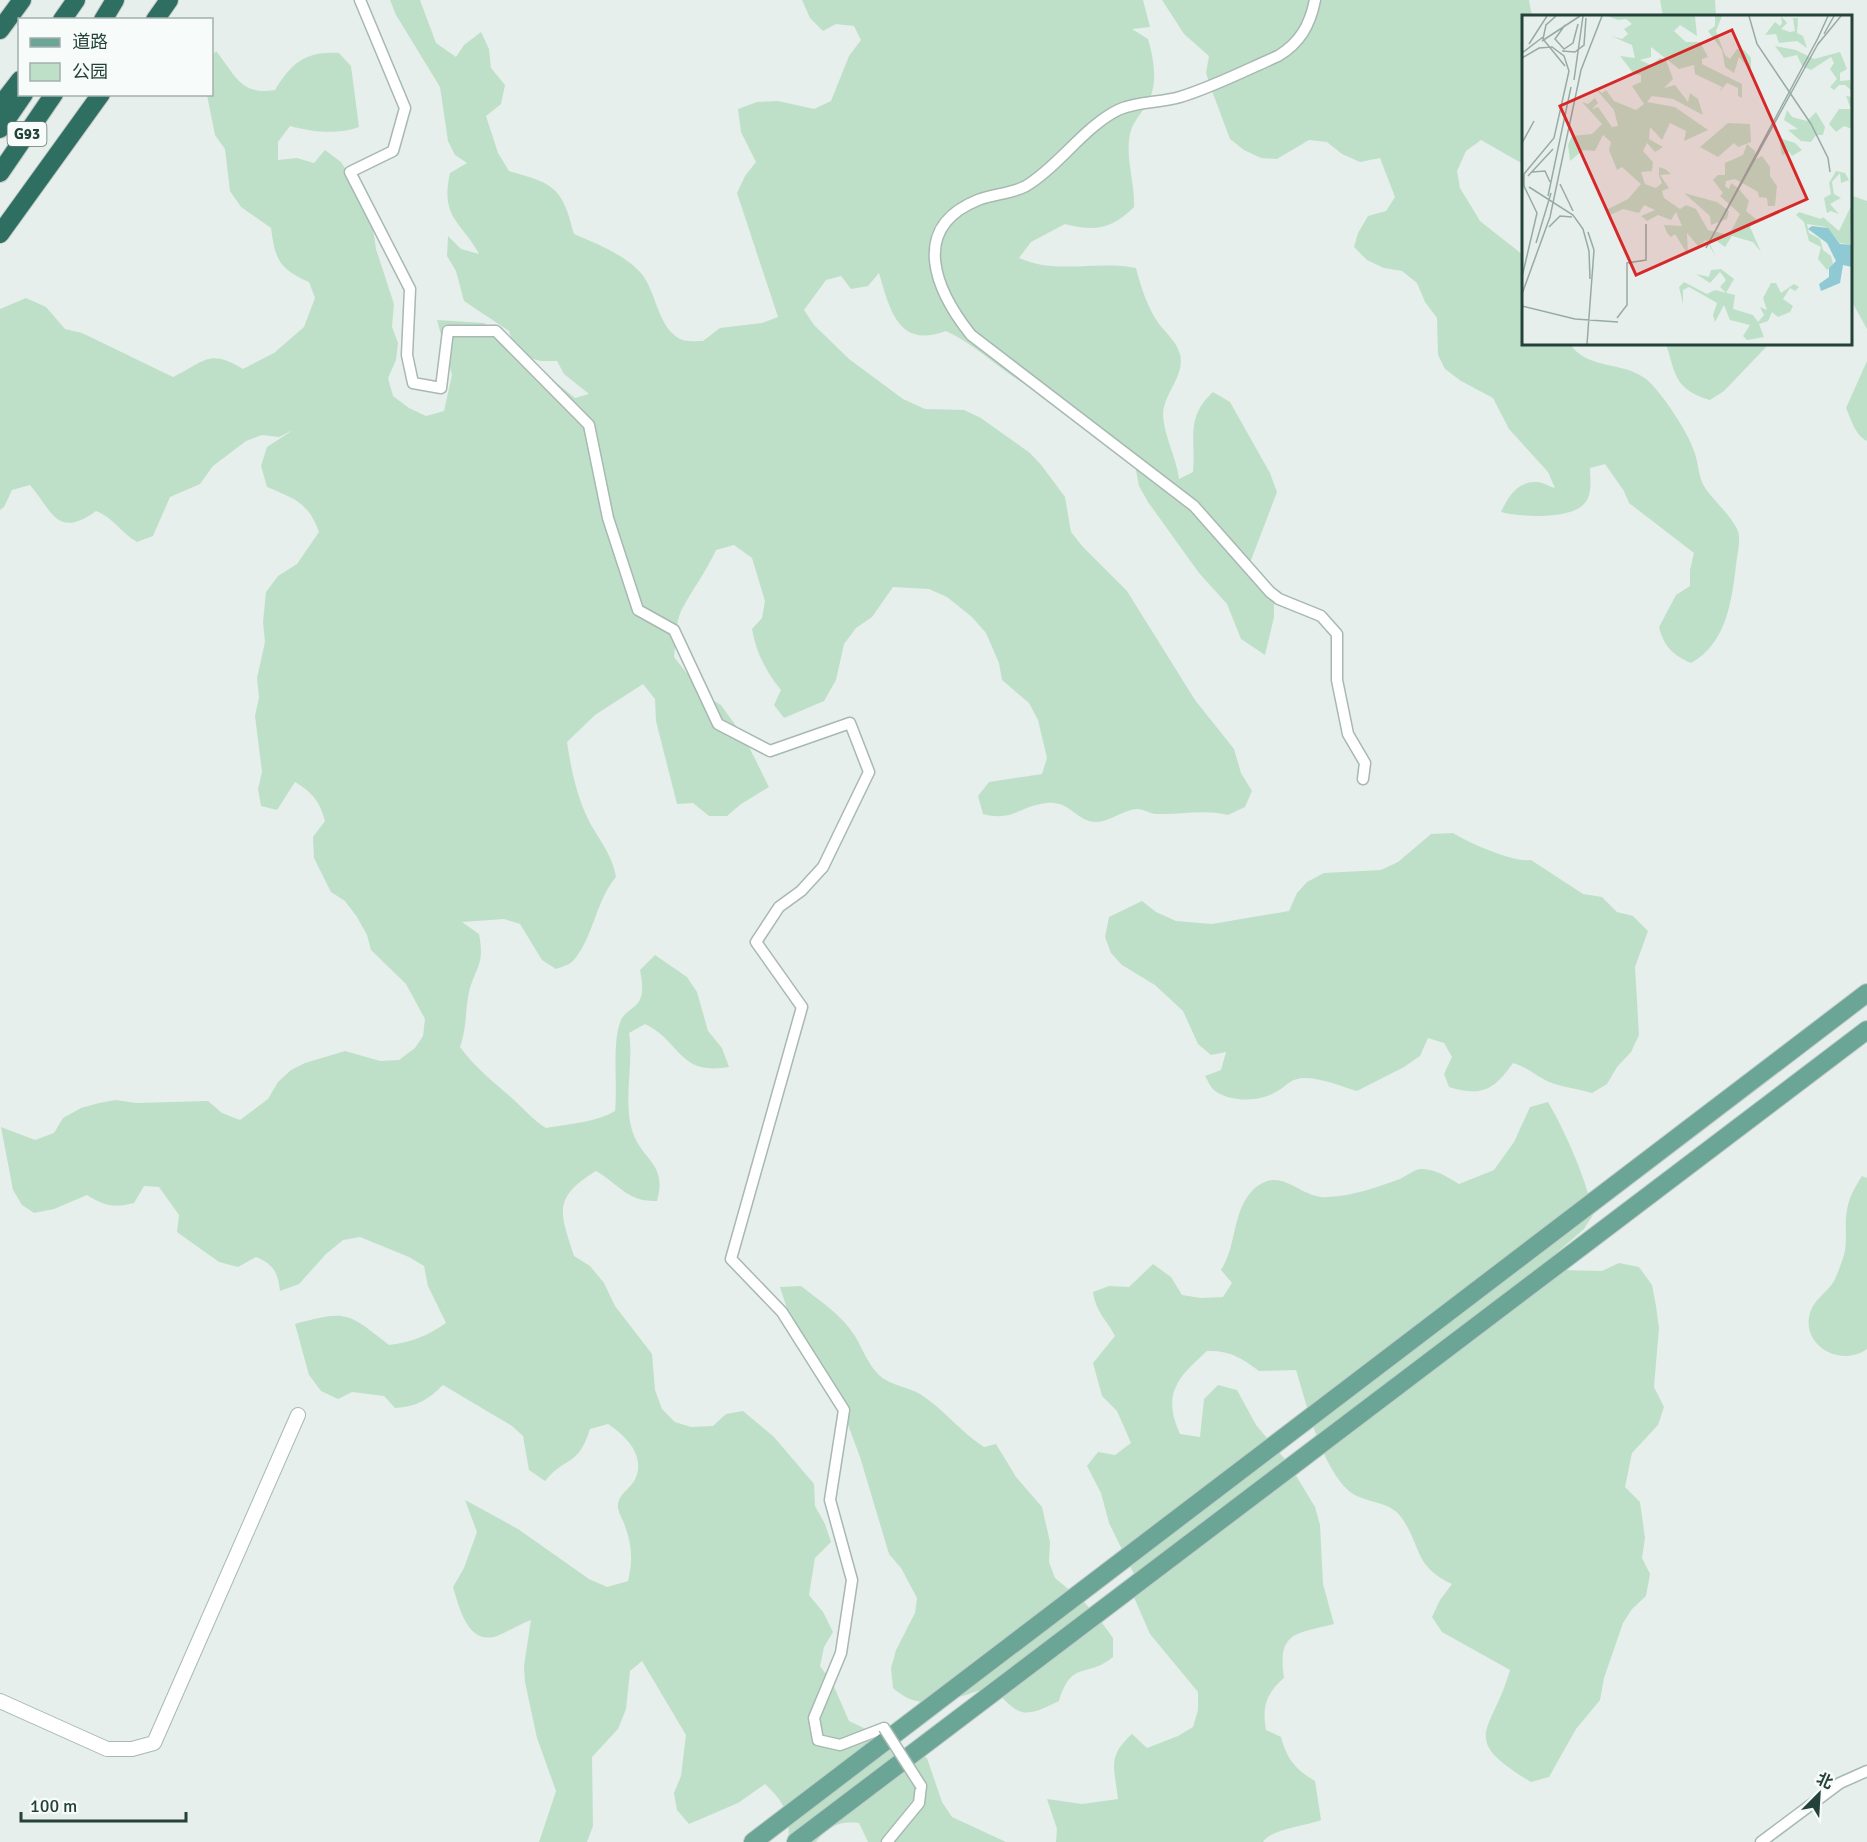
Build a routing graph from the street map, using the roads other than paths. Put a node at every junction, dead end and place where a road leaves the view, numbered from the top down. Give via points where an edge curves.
1 (22, 0) edge
2 (76, 0) edge
3 (90, 0) edge
4 (115, 0) edge
5 (169, 0) edge
6 (360, 0) edge
7 (1315, 0) edge
8 (63, 18) edge
9 (77, 18) edge
10 (104, 18) edge
11 (156, 18) edge
12 (0, 30) edge
13 (18, 83) edge
14 (23, 96) edge
15 (53, 96) edge
16 (100, 96) edge
17 (0, 106) edge
18 (0, 129) edge
19 (0, 173) edge
20 (0, 234) edge
21 (1364, 779) dead end
22 (1867, 993) edge
23 (1867, 1030) edge
24 (298, 1415) dead end
25 (0, 1701) edge
26 (1867, 1771) edge
27 (753, 1842) edge
28 (796, 1842) edge
29 (887, 1842) edge
30 (1761, 1842) edge

1 - 12 highway
2 - 8 highway
3 - 9 highway
4 - 10 highway
5 - 11 highway
6 - 29 street, bridge via 405,108 393,151 350,172 410,289 407,355 413,383 441,388 447,332 496,331 590,424 608,518 638,610 674,630 718,724 770,751 850,723 869,772 823,867 779,908 756,942 802,1007 731,1259 783,1312 844,1410 830,1500 852,1580 841,1653 814,1718 818,1740 840,1745 884,1728 921,1786 919,1803
7 - 21 street via 1306,30 1289,50 1180,97 1119,110 1024,187 978,199 964,207 940,231 933,261 946,298 971,335 1194,506 1270,592 1315,612 1329,623 1337,634 1337,680 1348,735 1365,763
13 - 17 highway
14 - 18 highway, G93
15 - 19 highway, G93
16 - 20 highway
22 - 27 main road
23 - 28 main road
24 - 25 street via 154,1743 132,1749 107,1749
26 - 30 street via 1840,1783

